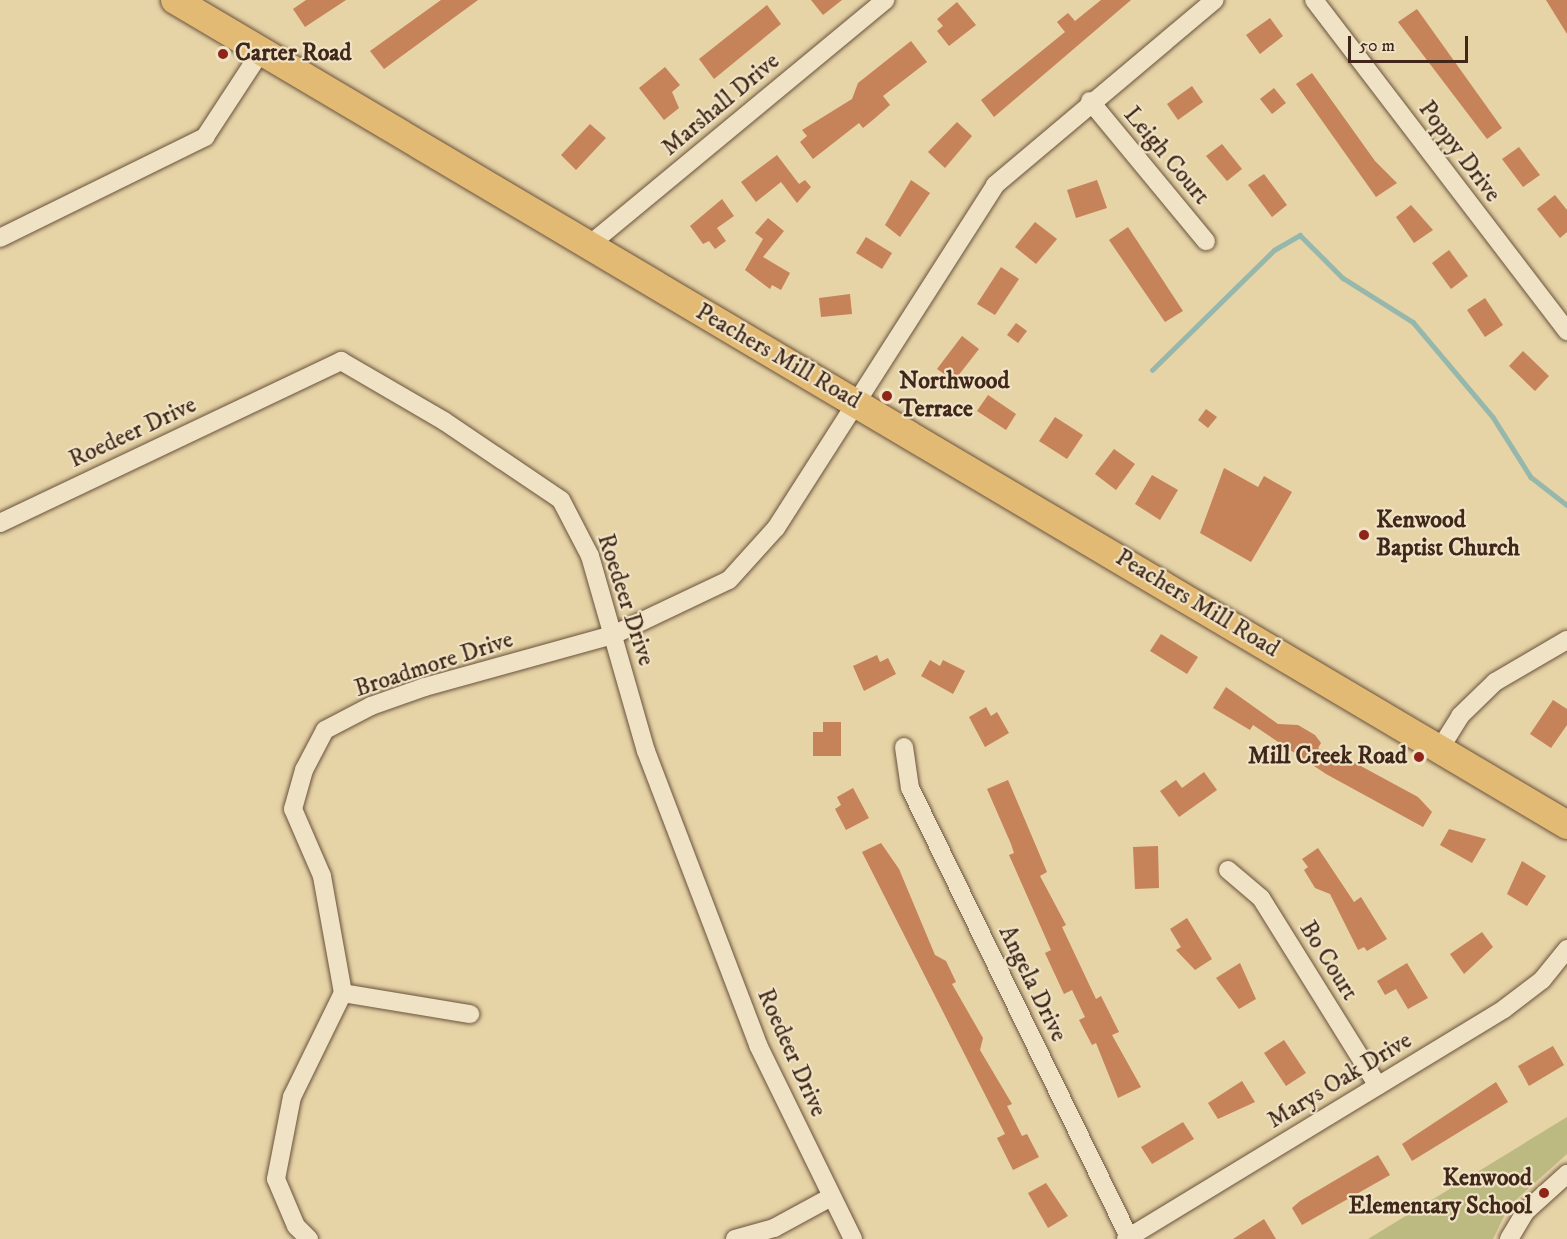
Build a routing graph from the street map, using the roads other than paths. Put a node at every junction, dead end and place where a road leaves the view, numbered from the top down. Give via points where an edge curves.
1 (175, 0) edge
2 (885, 0) edge
3 (1215, 0) edge
4 (1314, 0) edge
5 (260, 53) junction
6 (1090, 101) junction
7 (0, 238) edge
8 (1206, 241) dead end
9 (588, 246) junction
10 (1567, 331) edge
11 (857, 403) junction
12 (0, 523) edge
13 (613, 635) junction
14 (1567, 640) edge
15 (904, 747) dead end
16 (1441, 747) junction
17 (1567, 825) edge
18 (1228, 870) dead end
19 (1567, 949) edge
20 (343, 993) junction
21 (470, 1014) dead end
22 (1378, 1086) junction
23 (1567, 1174) edge
24 (831, 1197) junction
25 (1128, 1238) edge
26 (309, 1239) edge
27 (735, 1239) edge
28 (853, 1239) edge
29 (1509, 1239) edge

1 - 5 main road, Peachers Mill Road
2 - 9 street, Marshall Drive
3 - 6 street
4 - 10 street, Poppy Drive
5 - 7 street via 205,137 176,156
5 - 9 main road, Peachers Mill Road
6 - 8 street, Leigh Court
6 - 11 street via 987,195
9 - 11 main road, Peachers Mill Road
11 - 13 street, Broadmore Drive via 776,528 729,580
11 - 16 main road, Peachers Mill Road
12 - 13 street, Roedeer Drive via 341,361 444,421 561,500 590,556
13 - 20 street, Broadmore Drive via 425,687 371,706 325,730 304,770 293,809 322,876
13 - 24 street, Roedeer Drive via 646,751 754,1034
14 - 16 street via 1494,682 1460,716
15 - 25 street, Angela Drive via 910,788
16 - 17 main road, Peachers Mill Road
18 - 22 street, Bo Court via 1261,898
19 - 22 street, Marys Oak Drive via 1542,980 1504,1010
20 - 21 street
20 - 26 street via 292,1097 276,1179 297,1227
22 - 25 street, Marys Oak Drive
23 - 29 street via 1526,1212
24 - 27 street via 774,1228
24 - 28 street, Roedeer Drive

